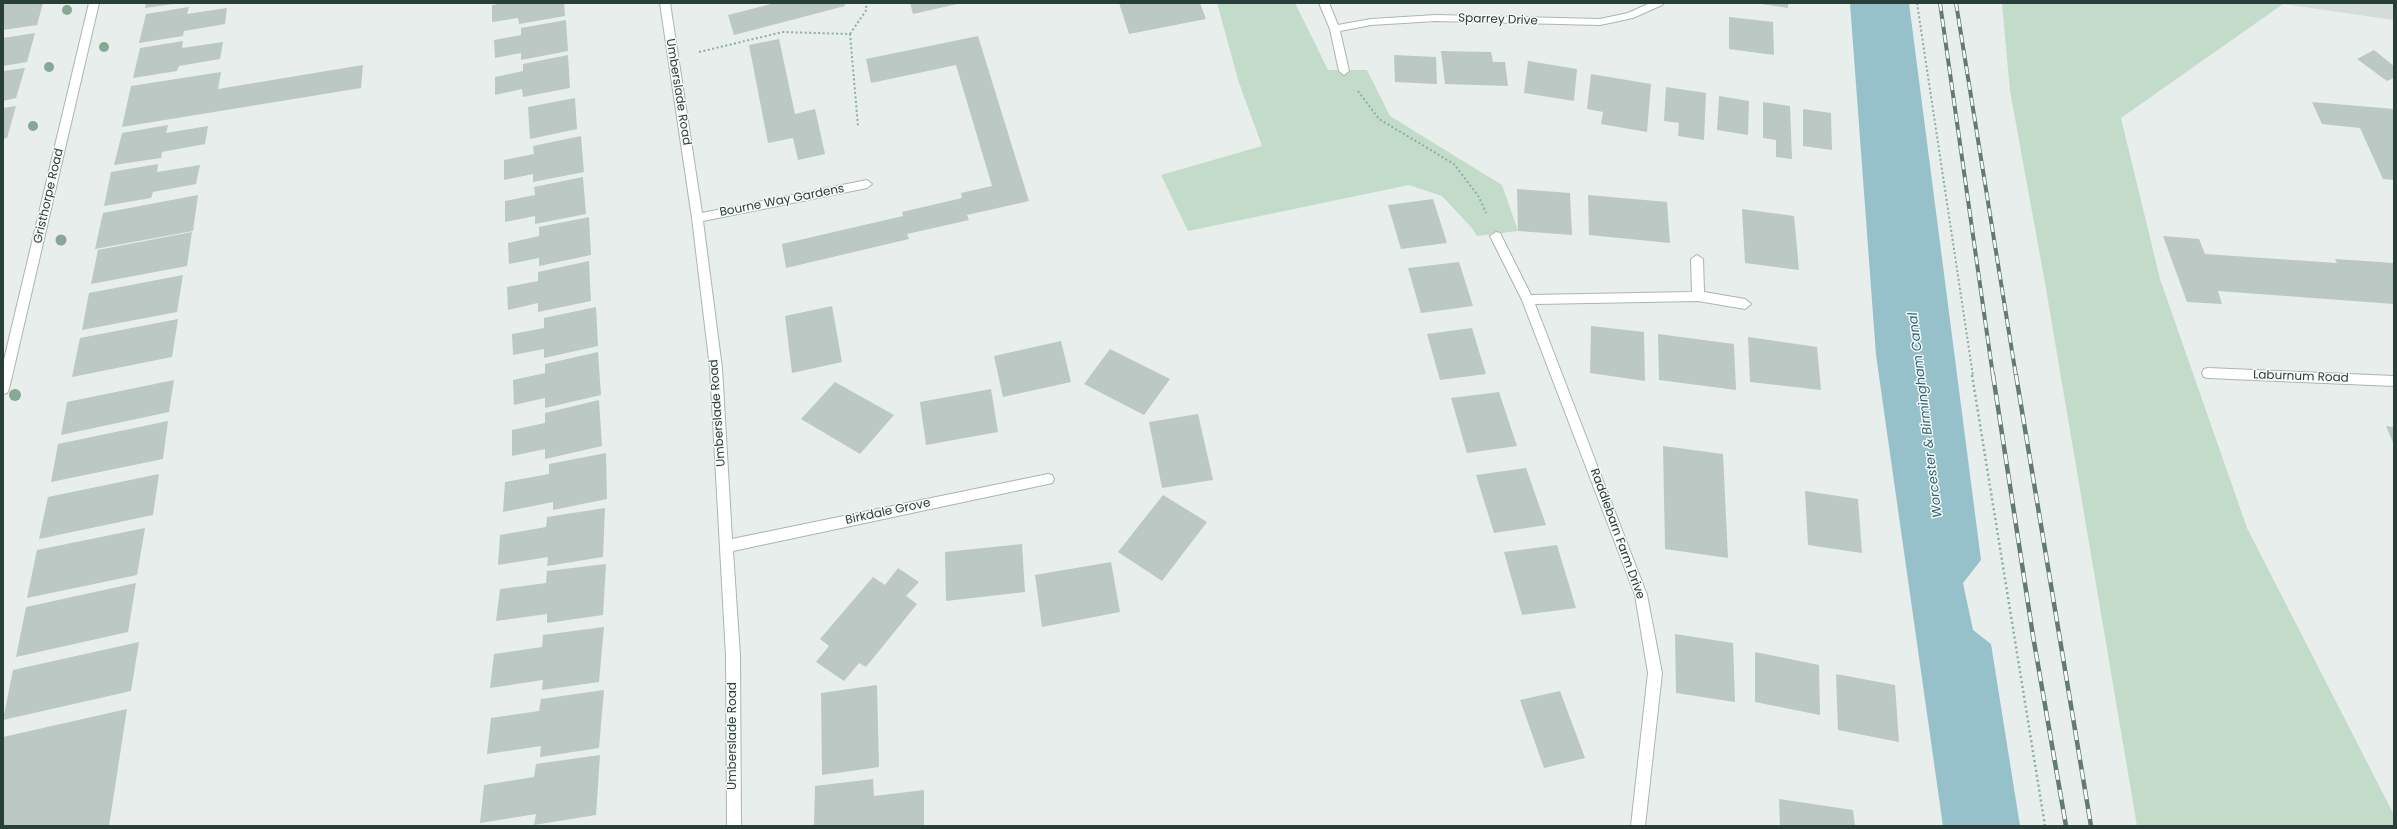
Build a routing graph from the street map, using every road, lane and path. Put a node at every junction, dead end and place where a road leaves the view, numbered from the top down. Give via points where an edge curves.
1 (94, 3) edge
2 (665, 3) edge
3 (865, 3) edge
4 (1324, 3) edge
5 (1659, 3) edge
6 (1917, 3) edge
7 (1335, 29) junction
8 (850, 34) junction
9 (673, 58) junction
10 (1344, 71) joint
11 (858, 126) dead end
12 (867, 184) dead end
13 (697, 218) junction
14 (1496, 236) joint
15 (1697, 259) dead end
16 (1698, 296) junction
17 (1528, 300) junction
18 (1745, 304) dead end
19 (2208, 373) dead end
20 (2394, 381) edge
21 (3, 389) edge
22 (1048, 479) dead end
23 (728, 546) junction
24 (734, 826) edge
25 (1638, 826) edge
26 (2045, 826) edge

1 - 21 street, Gristhorpe Road
2 - 9 street, Umberslade Road
3 - 8 path via 867,9
4 - 7 street
5 - 7 street, Sparrey Drive via 1630,16 1600,22 1436,18 1371,22
6 - 26 path via 1982,438
7 - 10 street
8 - 9 path via 783,32
8 - 11 path
9 - 13 street, Umberslade Road
10 - 14 path via 1379,120 1454,164 1479,197
12 - 13 street, Bourne Way Gardens
13 - 23 street, Umberslade Road via 716,368
14 - 17 street, Raddlebarn Farm Drive
15 - 16 street
16 - 17 street
16 - 18 street
17 - 25 street, Raddlebarn Farm Drive via 1641,595 1655,673
19 - 20 street, Laburnum Road
22 - 23 street, Birkdale Grove
23 - 24 street, Umberslade Road via 733,656

